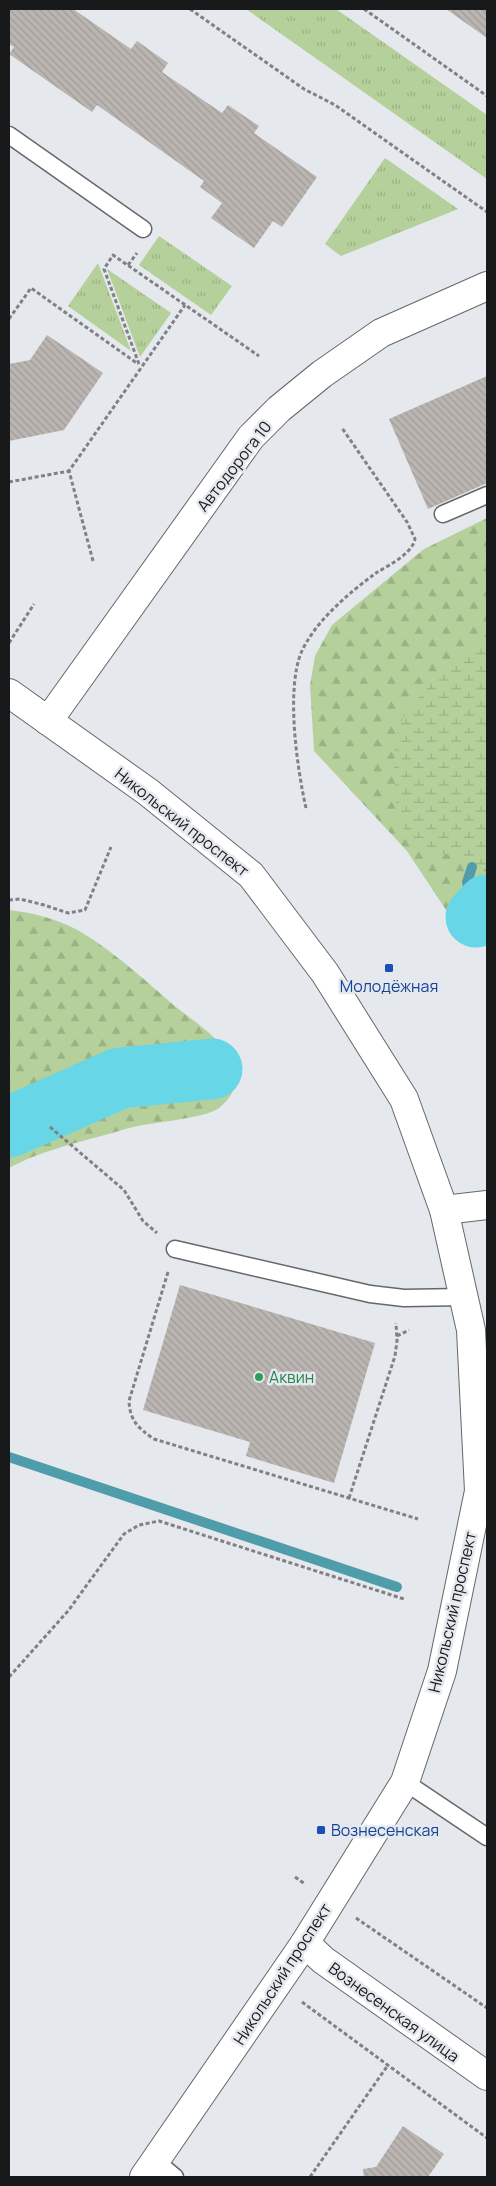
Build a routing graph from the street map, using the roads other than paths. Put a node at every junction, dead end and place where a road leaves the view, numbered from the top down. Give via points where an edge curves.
1 (9, 135) edge
2 (143, 229) dead end
3 (487, 286) edge
4 (487, 495) edge
5 (443, 514) dead end
6 (9, 693) edge
7 (48, 722) junction
8 (487, 1204) edge
9 (444, 1210) junction
10 (175, 1248) road end
11 (464, 1297) junction
12 (405, 1782) junction
13 (487, 1837) edge
14 (305, 1943) junction
15 (487, 2076) edge
16 (158, 2172) edge

1 - 2 lane
3 - 7 main road, Автодорога 10 via 381,333 279,408 251,437
4 - 5 lane
6 - 7 main road, Никольский проспект
7 - 9 main road, Никольский проспект via 148,792 252,875 325,973 404,1099
8 - 9 main road
9 - 11 main road, Никольский проспект
10 - 11 lane via 370,1294 395,1298
11 - 12 main road, Никольский проспект via 472,1330 479,1491 442,1671
12 - 13 lane
12 - 14 main road, Никольский проспект
14 - 15 main road, Вознесенская улица via 323,1960
14 - 16 main road, Никольский проспект

